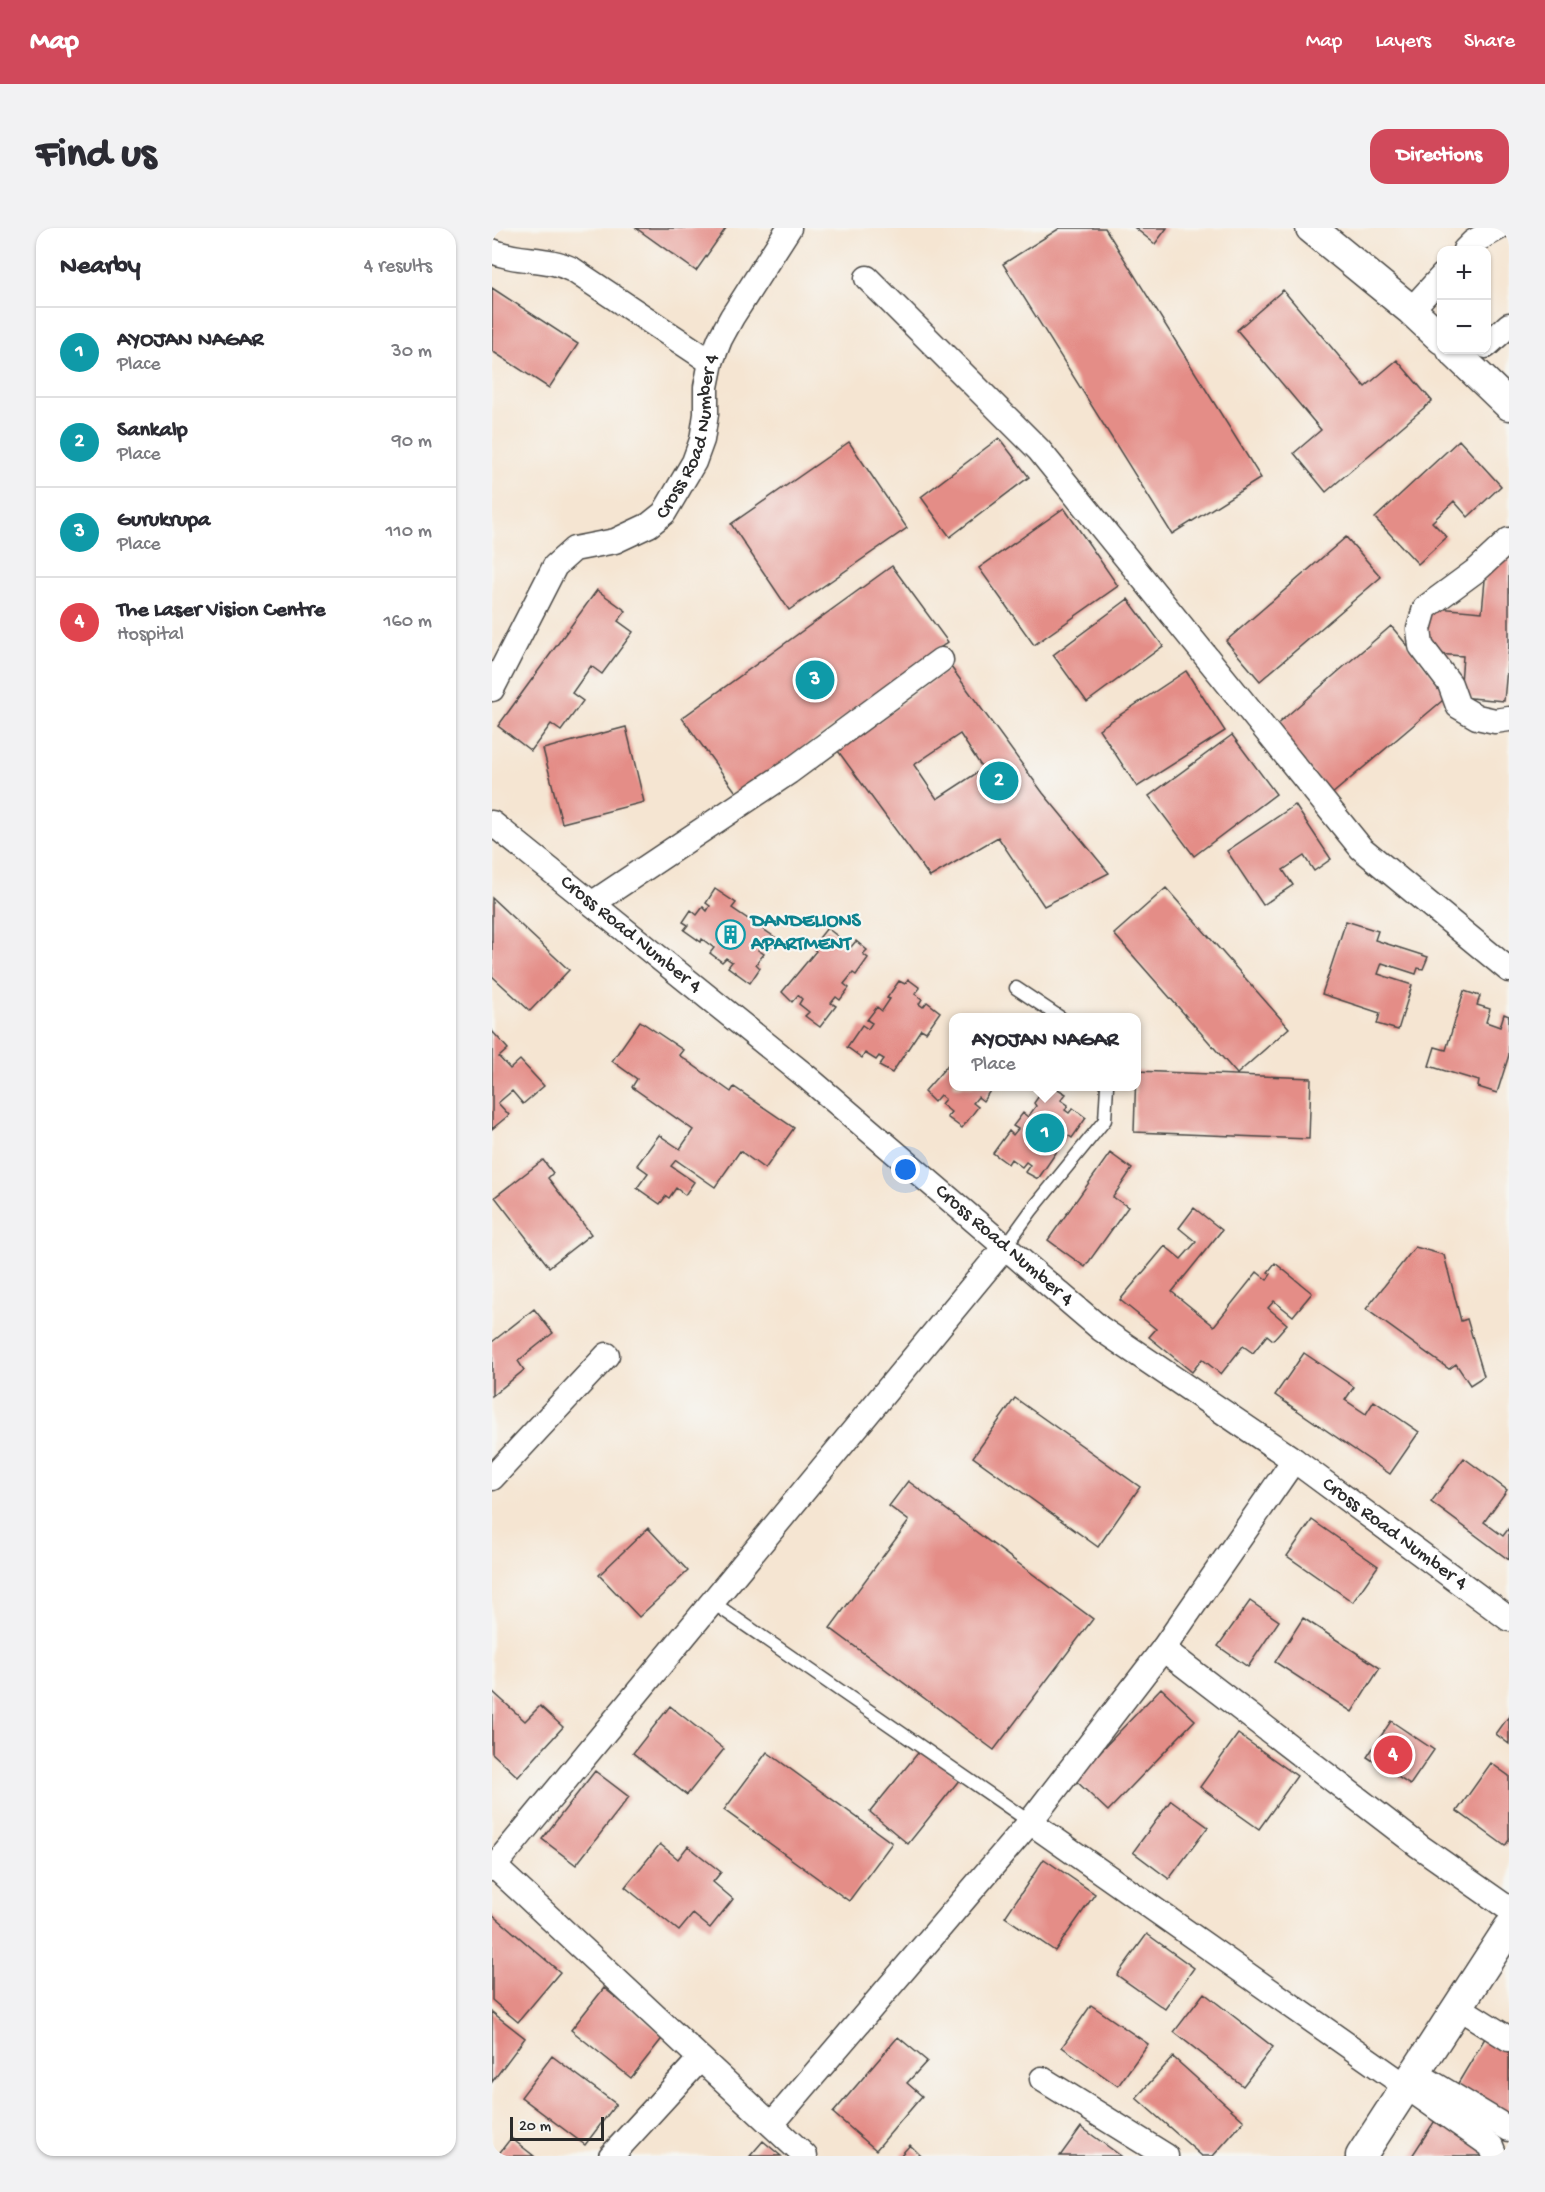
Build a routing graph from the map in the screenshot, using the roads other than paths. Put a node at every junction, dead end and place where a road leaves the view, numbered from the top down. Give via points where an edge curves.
1 (789, 228) edge
2 (1311, 228) edge
3 (1498, 228) edge
4 (1469, 246) edge
5 (492, 251) edge
6 (867, 278) dead end
7 (1437, 281) edge
8 (1411, 310) junction
9 (1509, 325) edge
10 (1437, 334) edge
11 (1491, 338) edge
12 (1473, 354) edge
13 (711, 362) junction
14 (1509, 405) edge
15 (1509, 540) edge
16 (941, 660) dead end
17 (492, 689) edge
18 (1509, 719) edge
19 (492, 823) edge
20 (593, 903) junction
21 (1509, 970) edge
22 (1016, 988) dead end
23 (1055, 1013) edge
24 (1107, 1091) edge
25 (1005, 1247) junction
26 (607, 1355) dead end
27 (1294, 1460) junction
28 (492, 1478) edge
29 (712, 1602) junction
30 (1509, 1619) edge
31 (1163, 1649) junction
32 (1030, 1822) junction
33 (493, 1866) edge
34 (1509, 1909) edge
35 (1509, 1928) edge
36 (1458, 2007) junction
37 (1509, 2039) edge
38 (700, 2059) junction
39 (1042, 2079) dead end
40 (1409, 2080) junction
41 (772, 2124) junction
42 (1509, 2129) edge
43 (611, 2156) edge
44 (805, 2156) edge
45 (1166, 2156) edge
46 (1360, 2156) edge
47 (1495, 2156) edge

1 - 13 street, Cross Road Number 4 via 732,317
2 - 8 street
3 - 4 street
5 - 13 street via 508,258 560,263
6 - 21 street via 1039,450 1361,848
7 - 8 street
8 - 10 street
9 - 11 street
12 - 14 street
13 - 17 street, Cross Road Number 4 via 702,440 694,462 664,513 615,541 574,549 555,566
15 - 18 street via 1478,569 1425,608 1419,629 1421,646 1450,684 1458,706 1495,722
16 - 20 street via 789,772
19 - 20 street, Cross Road Number 4
20 - 25 street, Cross Road Number 4 via 808,1078
22 - 23 lane
24 - 25 lane via 1105,1120
25 - 27 street, Cross Road Number 4 via 1101,1329
25 - 29 street
26 - 28 street
27 - 30 street, Cross Road Number 4
27 - 31 street
29 - 32 lane
29 - 33 street
31 - 32 street
31 - 34 street via 1419,1846
32 - 40 street
32 - 41 street
33 - 38 street
35 - 36 street
36 - 37 street
36 - 40 street
38 - 41 street
38 - 43 street
39 - 45 street
40 - 42 street
40 - 46 street
40 - 47 street via 1491,2146
41 - 44 street

